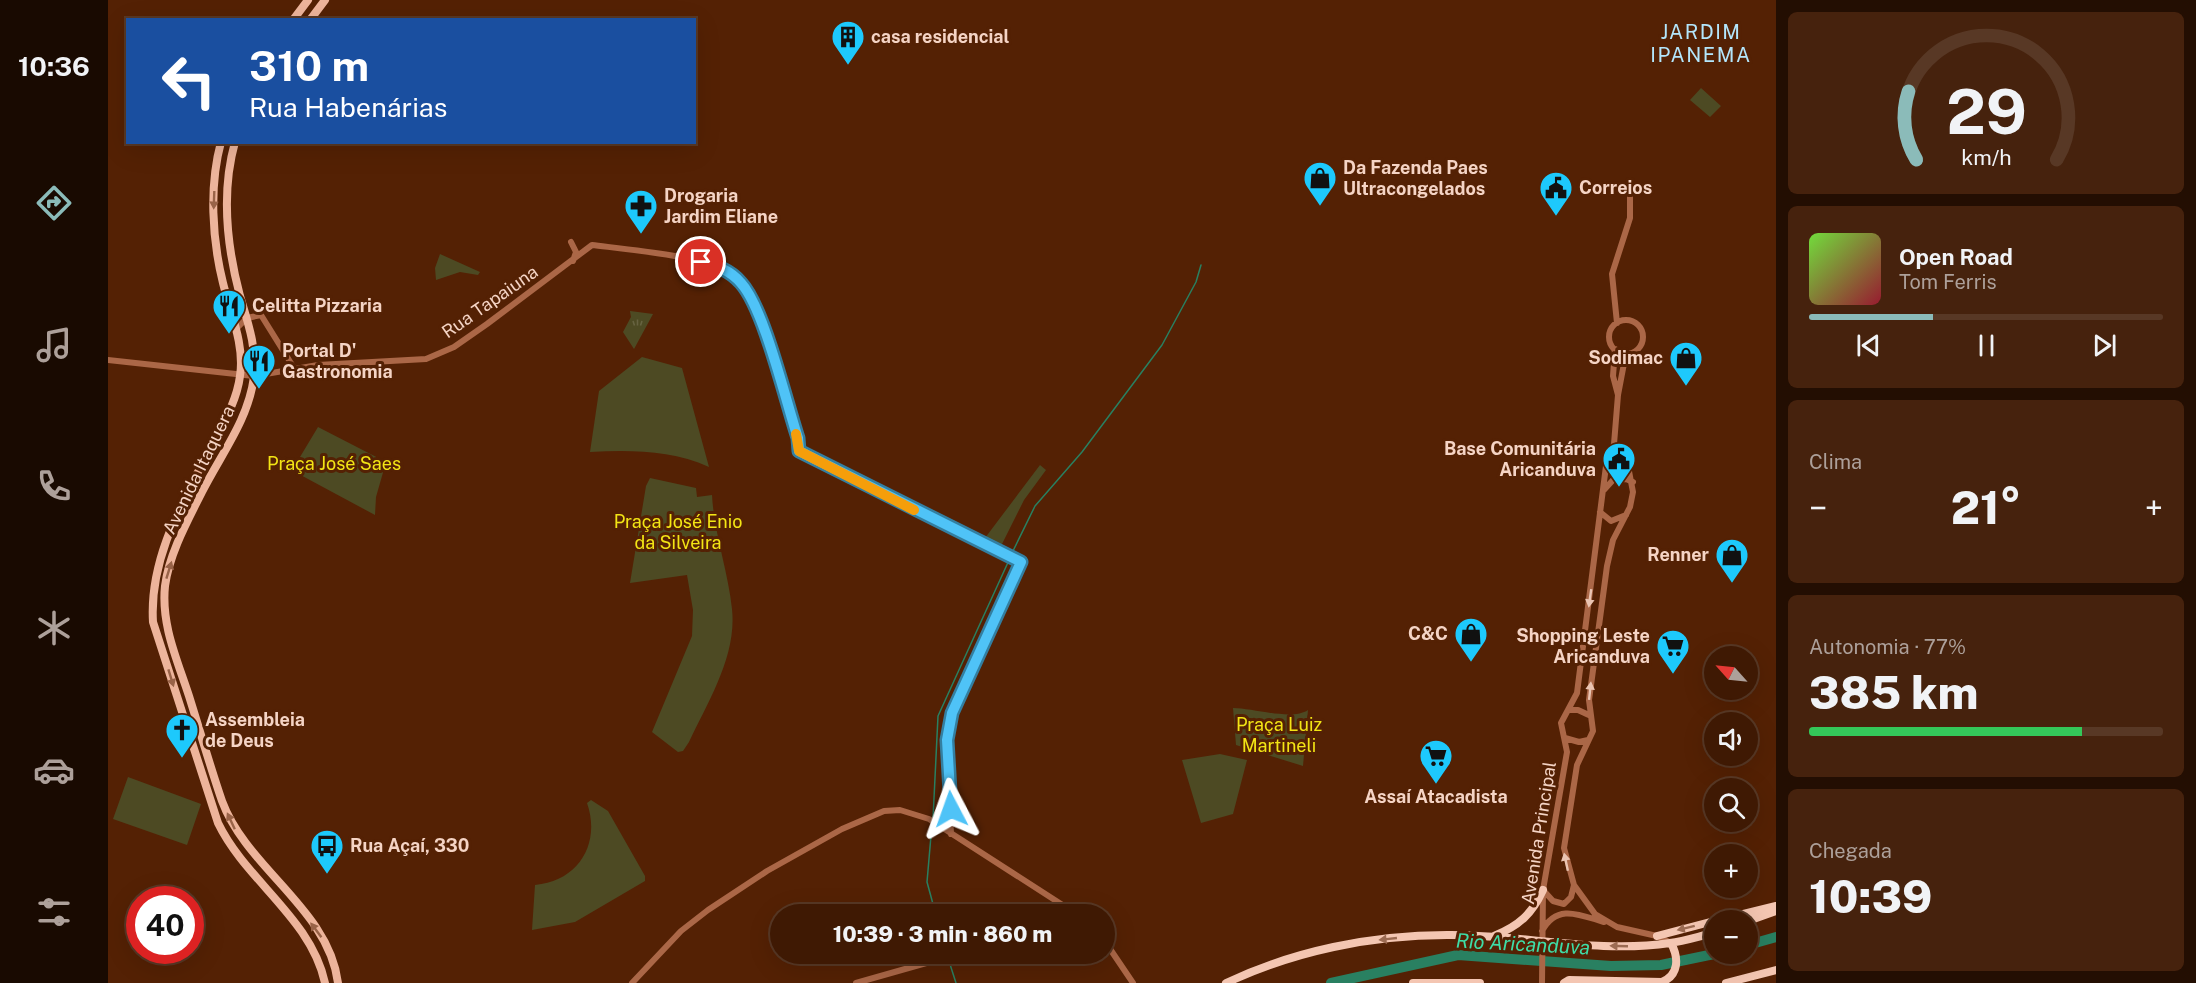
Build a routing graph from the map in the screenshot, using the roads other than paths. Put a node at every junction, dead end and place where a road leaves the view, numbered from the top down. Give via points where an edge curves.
1 (308, 0) edge
2 (325, 0) edge
3 (294, 18) edge
4 (312, 18) edge
5 (221, 144) edge
6 (235, 144) edge
7 (1630, 195) dead end
8 (571, 242) dead end
9 (572, 262) junction
10 (247, 318) junction
11 (1617, 323) junction
12 (235, 330) junction
13 (1614, 349) junction
14 (1626, 354) junction
15 (108, 360) edge
16 (294, 368) junction
17 (240, 376) junction
18 (254, 376) junction
19 (1618, 395) junction
20 (1614, 444) junction
21 (1633, 482) junction
22 (1603, 491) junction
23 (1600, 512) junction
24 (1627, 515) junction
25 (1569, 710) junction
26 (1591, 717) junction
27 (1565, 738) junction
28 (1588, 740) junction
29 (951, 834) junction
30 (1574, 885) junction
31 (1543, 890) junction
32 (1061, 904) edge
33 (1776, 908) edge
34 (1758, 912) edge
35 (1758, 916) edge
36 (1610, 924) junction
37 (1704, 924) edge
38 (1657, 936) junction
39 (1704, 936) edge
40 (1493, 937) junction
41 (1542, 940) junction
42 (1672, 946) junction
43 (1115, 956) edge
44 (924, 964) edge
45 (1776, 970) edge
46 (325, 983) edge
47 (338, 983) edge
48 (632, 983) edge
49 (856, 983) edge
50 (1133, 983) edge
51 (1226, 983) edge
52 (1413, 983) edge
53 (1480, 983) edge
54 (1542, 983) edge
55 (1564, 983) edge
56 (1726, 983) edge

1 - 3 main road
2 - 4 main road
5 -> 12 main road, Avenida Itaquera via 214,226
6 - 10 main road, Avenida Itaquera via 228,185 229,239
7 - 11 street via 1630,218 1612,274
8 - 9 street via 576,252
9 - 16 street, Rua Tapaiuna via 437,356
9 - 29 street, Rua Tapaiuna via 592,245 701,262 725,270 742,283 755,306 799,451 1019,561 949,724
10 - 12 street
10 - 16 street via 261,315
10 - 18 main road, Avenida Itaquera via 254,344
11 - 13 street via 1610,333
11 - 14 street via 1631,321 1642,330 1641,345
12 - 17 main road, Avenida Itaquera
13 - 14 street
13 - 19 street, Avenida Principal via 1613,376
14 - 19 street, Avenida Principal
15 - 17 street, Rua Tapaiuna
16 - 18 street, Rua Tapaiuna
17 - 18 street, Rua Tapaiuna
17 -> 46 main road, Avenida Itaquera via 229,411 162,550 152,588 153,622 208,798 222,830 312,945
47 -> 18 main road, Avenida Itaquera via 326,943 241,840 230,820 164,615 165,582 173,556 202,491 240,424
19 - 20 street, Avenida Principal
20 - 21 street
20 - 22 street, Avenida Principal
21 - 22 street via 1613,480
21 - 24 street, Avenida Principal
22 - 23 street, Avenida Principal
23 - 24 street via 1611,521
23 -> 25 street, Avenida Principal via 1577,693
26 -> 24 street, Avenida Principal via 1589,700 1607,566 1613,540
25 - 26 street
25 - 27 street, Avenida Principal via 1561,723
26 - 28 street, Avenida Principal via 1593,726
27 - 28 street
27 - 31 street, Avenida Principal via 1567,752
30 -> 28 street, Avenida Principal via 1566,862 1564,832 1577,765
29 - 32 street
29 - 48 street via 926,818 900,810 874,813 767,871 708,910 681,931
30 - 31 street via 1564,904 1553,901
30 - 36 street, Avenida Principal via 1588,906
31 - 40 highway via 1518,926
31 - 41 street, Avenida Principal
33 - 34 highway
33 - 35 highway
36 - 38 street, Avenida Principal
36 - 41 street via 1580,915 1558,914 1550,918
37 -> 38 highway
38 - 42 street, Avenida Principal
39 - 42 highway
40 - 41 highway
40 -> 51 highway via 1446,934 1341,945 1277,962
42 -> 41 highway
41 - 54 street, Avenida Principal
42 - 55 highway via 1677,963 1668,980
43 - 50 street
44 - 49 street
45 - 56 highway
52 - 53 highway

